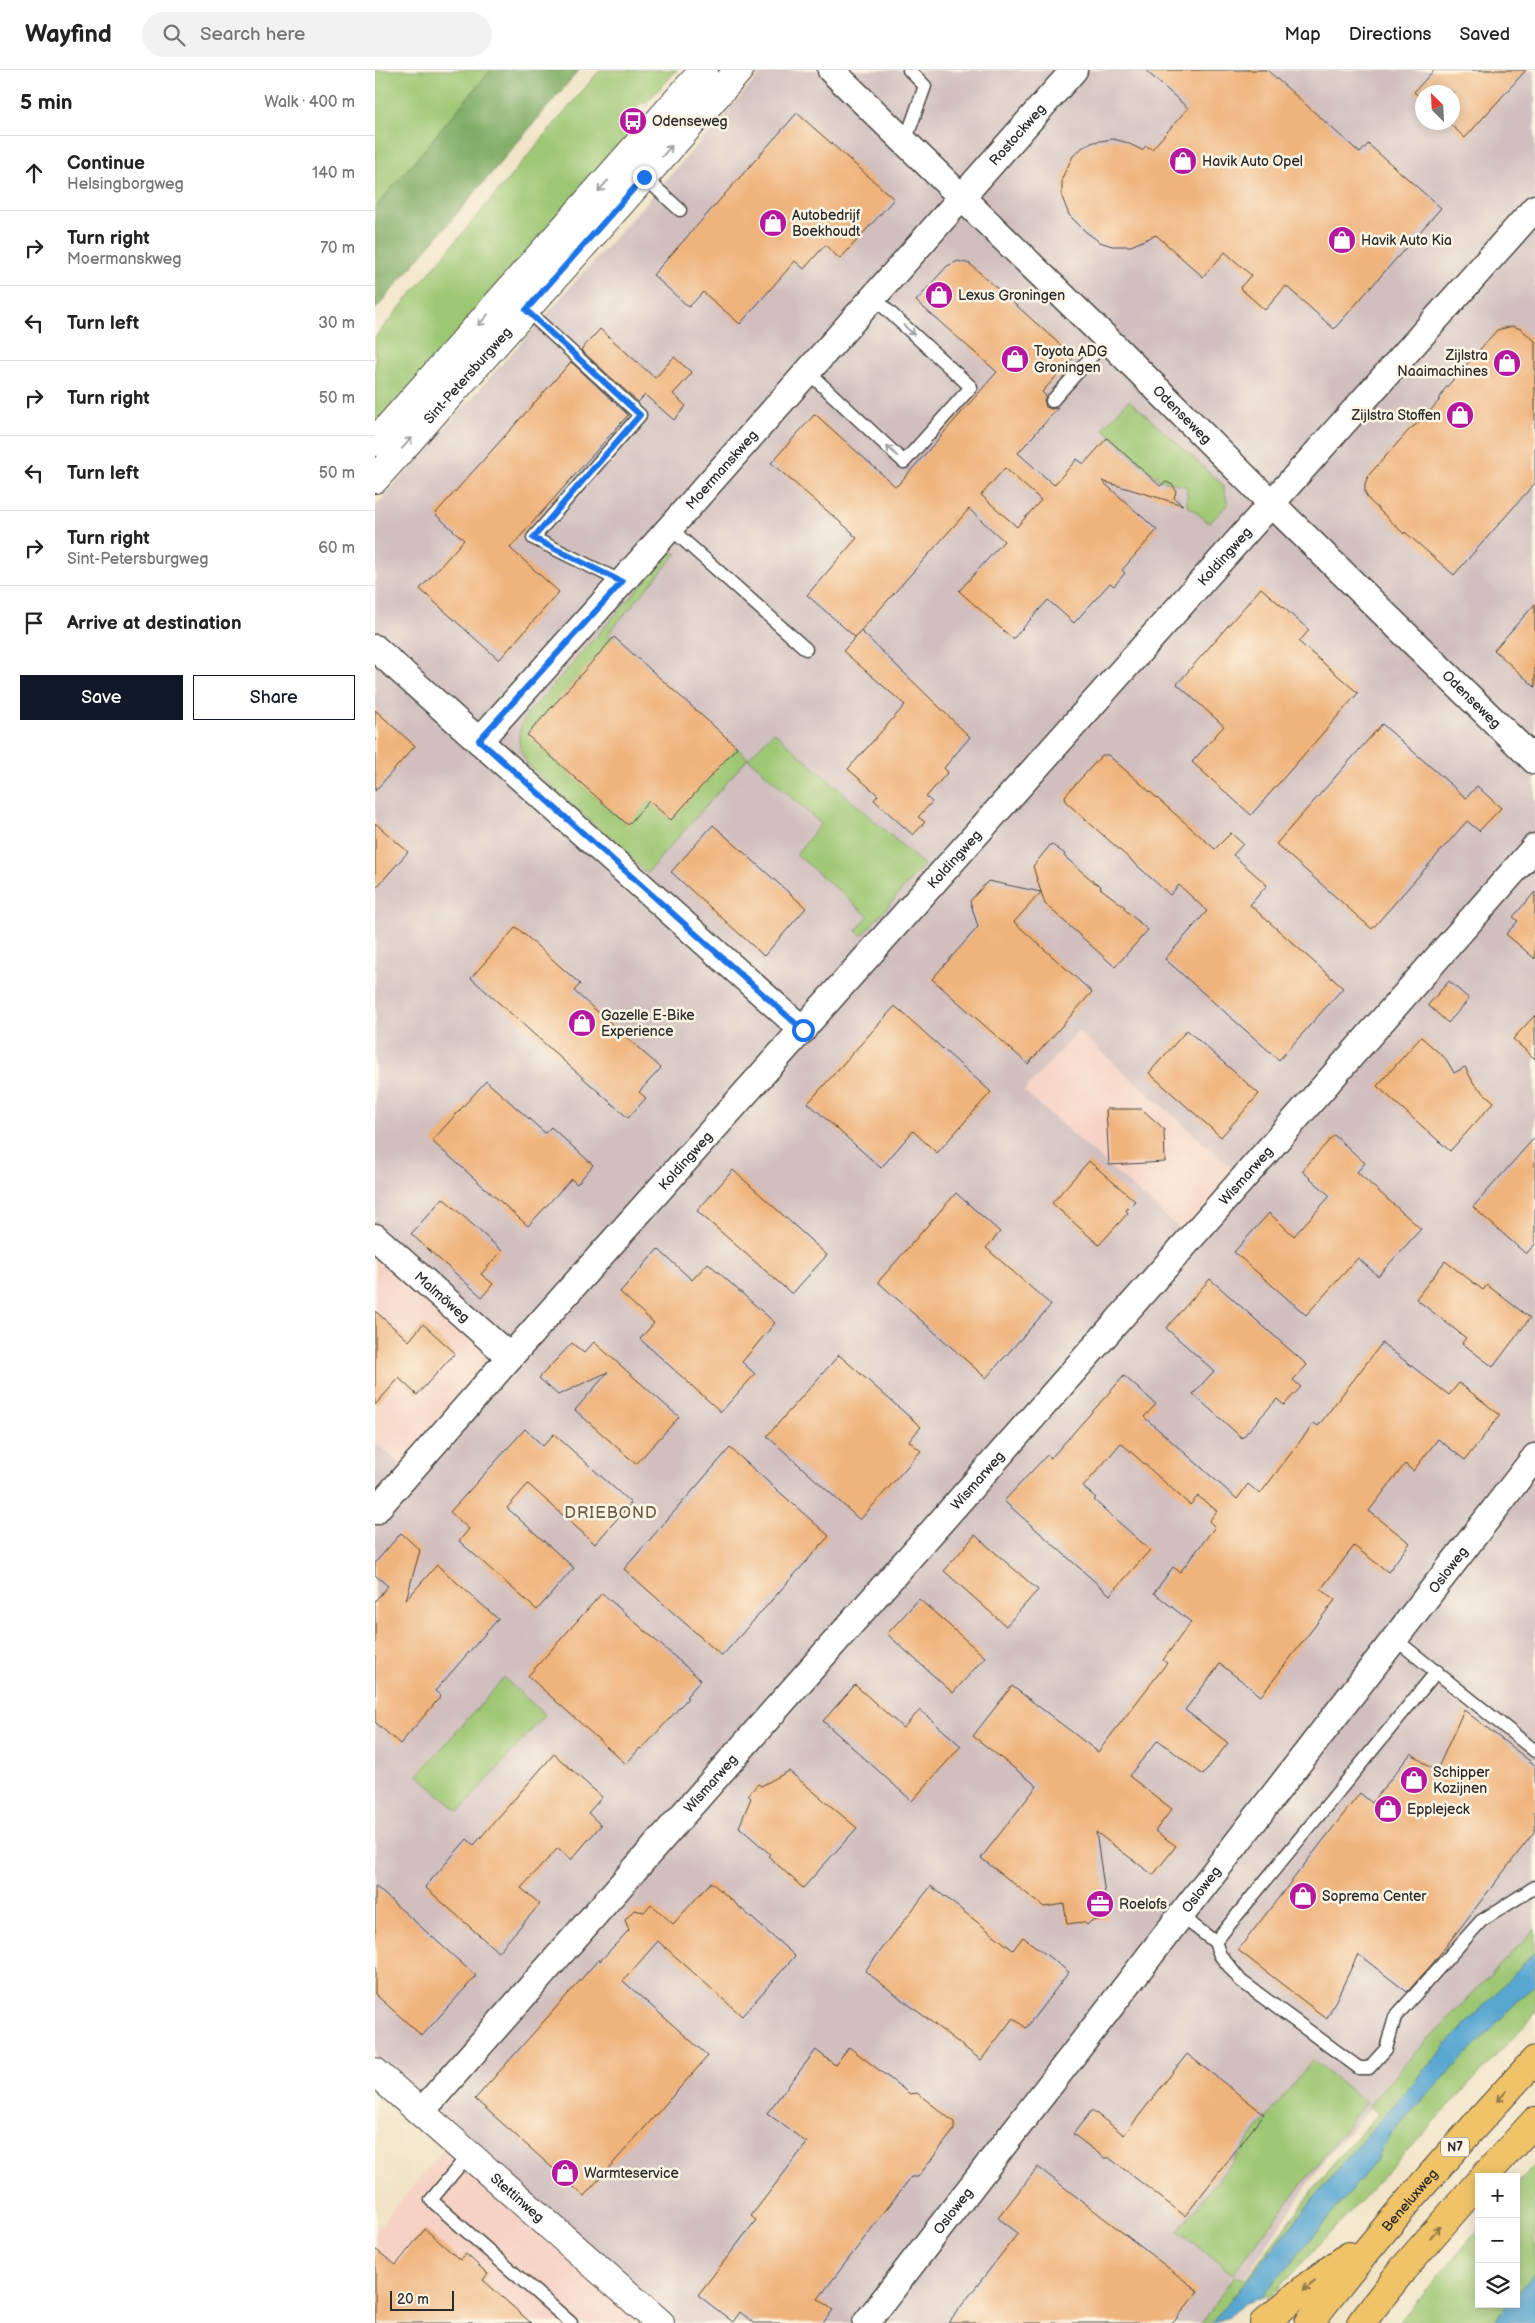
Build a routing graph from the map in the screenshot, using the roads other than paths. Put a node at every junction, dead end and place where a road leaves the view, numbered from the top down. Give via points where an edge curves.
1 (704, 70) edge
2 (739, 70) edge
3 (909, 70) edge
4 (1074, 70) edge
5 (833, 71) edge
6 (905, 142) junction
7 (635, 169) junction
8 (962, 198) junction
9 (1535, 208) edge
10 (680, 210) dead end
11 (873, 297) junction
12 (517, 302) junction
13 (1107, 339) junction
14 (807, 372) junction
15 (1052, 401) dead end
16 (375, 442) edge
17 (375, 479) edge
18 (1271, 503) junction
19 (669, 528) junction
20 (622, 582) junction
21 (375, 648) edge
22 (806, 649) dead end
23 (479, 740) junction
24 (1535, 761) edge
25 (1535, 847) edge
26 (803, 1030) junction
27 (375, 1236) edge
28 (510, 1356) junction
29 (1535, 1457) edge
30 (375, 1511) edge
31 (1395, 1639) junction
32 (1437, 1671) junction
33 (1535, 1751) edge
34 (1535, 1887) edge
35 (1181, 1916) junction
36 (1215, 1942) junction
37 (1535, 2060) edge
38 (375, 2072) edge
39 (421, 2112) junction
40 (1535, 2120) edge
41 (469, 2154) junction
42 (1487, 2173) edge
43 (1475, 2187) edge
44 (1377, 2237) junction
45 (1403, 2269) junction
46 (571, 2323) edge
47 (660, 2323) edge
48 (866, 2323) edge
49 (1264, 2323) edge
50 (1309, 2323) edge
51 (1361, 2323) edge
52 (1374, 2323) edge

1 - 7 street, Sint-Petersburgweg
7 -> 2 street, Sint-Petersburgweg
3 - 6 lane via 925,86
4 - 8 street, Rostockweg
5 - 6 street, Odenseweg
6 - 8 street, Odenseweg
7 - 10 lane
7 - 12 street, Sint-Petersburgweg
8 - 11 street, Moermanskweg
8 - 13 street, Odenseweg
9 - 18 street, Koldingweg
11 - 14 street, Moermanskweg
11 -> 14 lane via 971,387 904,462
12 -> 16 street, Sint-Petersburgweg
17 -> 12 street, Sint-Petersburgweg
12 - 20 lane via 640,415 533,538
13 - 15 lane
13 - 18 street, Odenseweg
14 - 19 street, Moermanskweg
18 - 24 street, Odenseweg
18 - 26 street, Koldingweg
19 - 20 street, Moermanskweg
19 - 22 lane
20 - 23 street, Moermanskweg
21 - 23 street
23 - 26 street
25 - 39 street, Wismarweg
26 - 28 street, Koldingweg
27 - 28 street, Malmöweg
28 - 30 street, Koldingweg
29 - 31 street, Osloweg
31 - 32 lane
31 - 35 street, Osloweg
32 - 33 lane
32 - 36 lane
34 - 36 lane via 1481,1921 1395,2017 1386,2049 1369,2068 1359,2068 1241,1981 1220,1955
35 - 36 lane
35 - 48 street, Osloweg
37 -> 44 highway, Beneluxweg / N7
38 - 39 street, Stettinweg
39 - 41 street, Stettinweg
40 - 42 highway
41 - 46 lane via 431,2200
41 - 47 street, Stettinweg
45 -> 43 highway
44 -> 49 highway, N7 via 1309,2285
44 - 50 highway, Beneluxweg / N7
45 - 51 highway
45 - 52 highway

